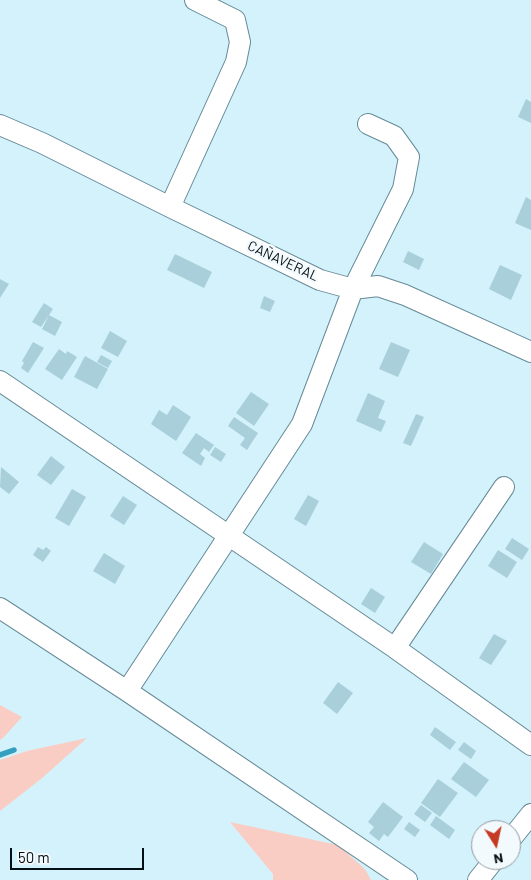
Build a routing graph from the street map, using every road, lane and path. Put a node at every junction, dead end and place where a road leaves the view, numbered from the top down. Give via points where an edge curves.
1 (195, 0) edge
2 (368, 124) dead end
3 (0, 125) edge
4 (170, 207) junction
5 (353, 288) junction
6 (531, 352) edge
7 (0, 381) edge
8 (504, 487) dead end
9 (230, 536) junction
10 (0, 608) edge
11 (395, 648) junction
12 (127, 691) junction
13 (531, 745) edge
14 (531, 814) edge
15 (521, 826) edge
16 (486, 870) edge
17 (407, 880) edge
18 (478, 880) edge

1 - 4 street via 235,20 240,42 236,62
2 - 5 street via 394,136 409,157 403,189
3 - 4 street, CAÑAVERAL
4 - 5 street, CAÑAVERAL via 320,280
5 - 6 street, CAÑAVERAL via 378,286 405,295
5 - 9 street via 302,424
7 - 9 street
8 - 11 street
9 - 11 street
9 - 12 street
10 - 12 street
11 - 13 street
12 - 17 street
14 - 15 street
16 - 18 street

